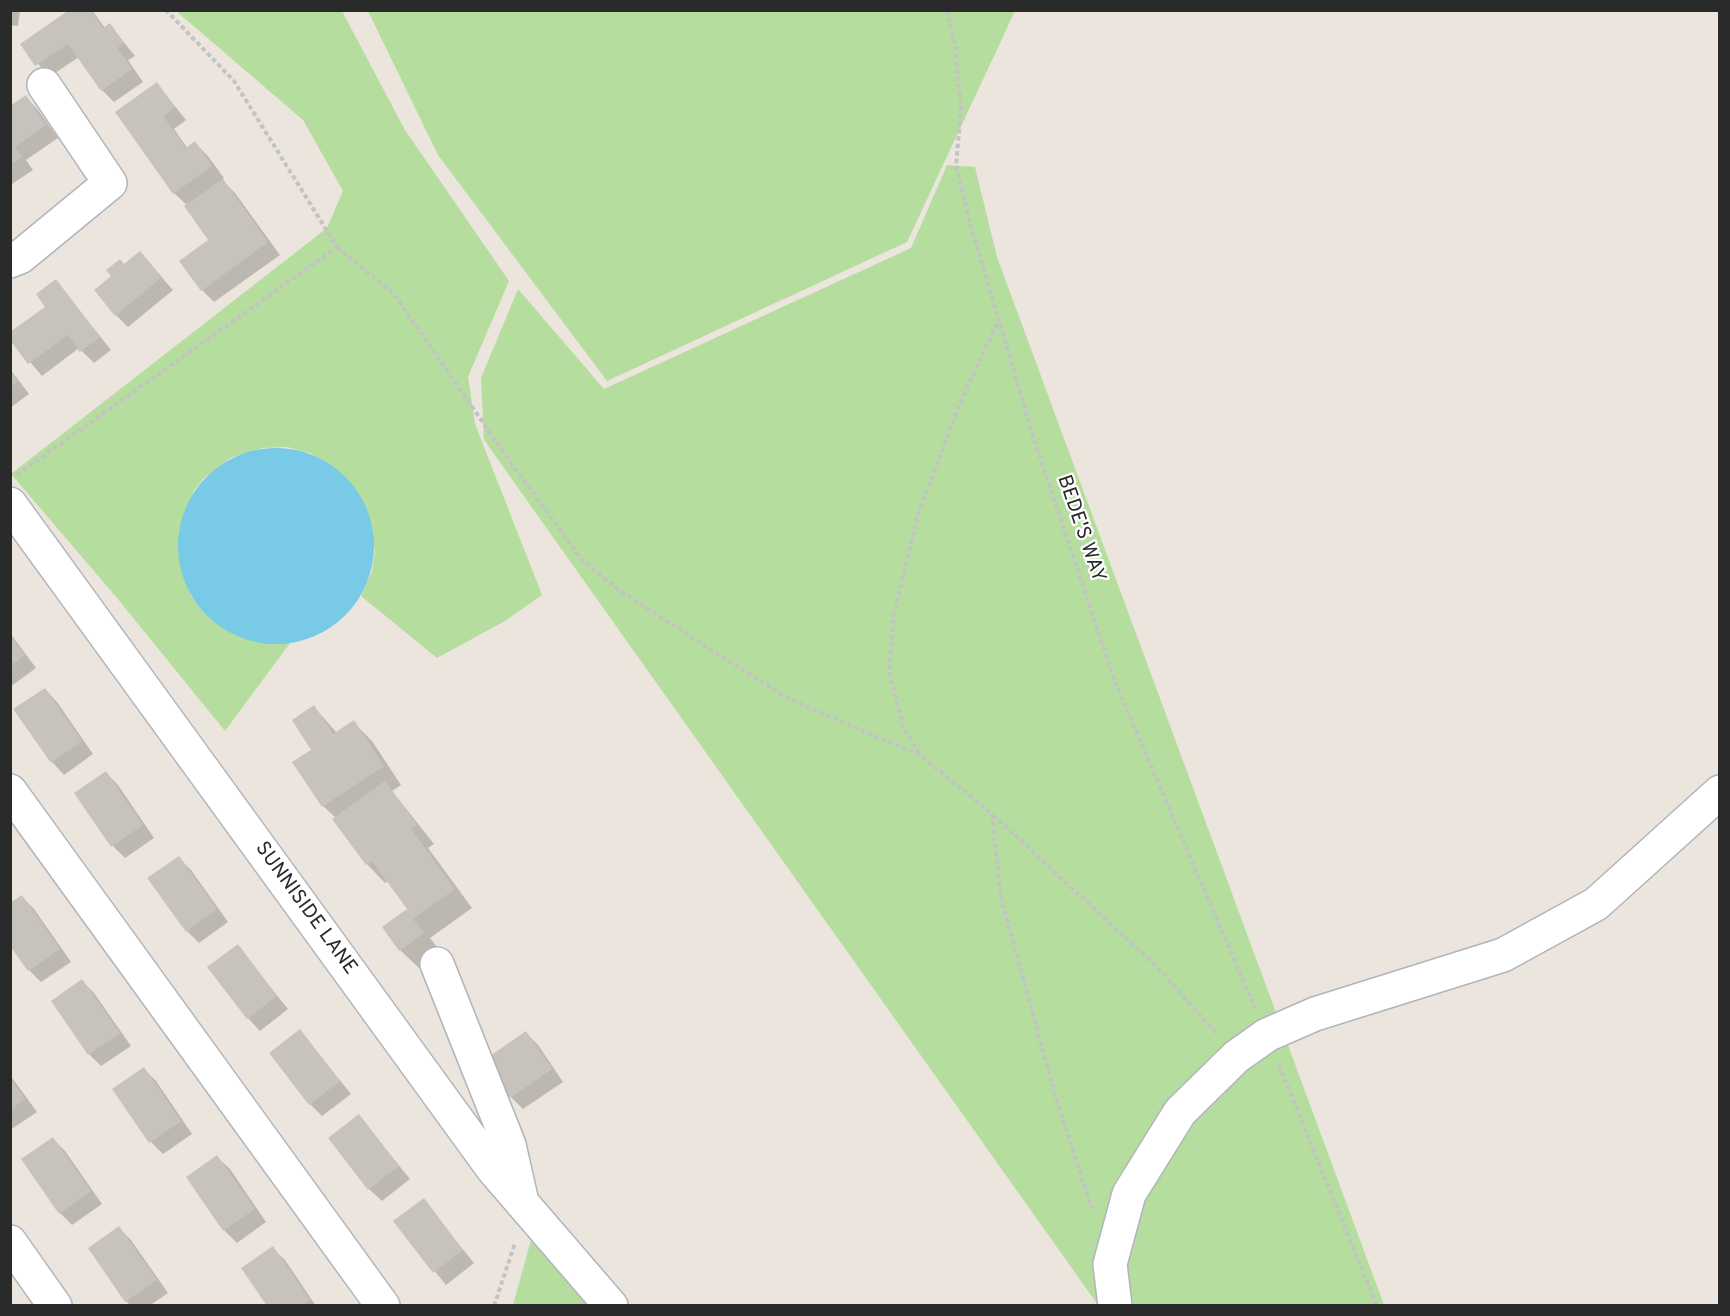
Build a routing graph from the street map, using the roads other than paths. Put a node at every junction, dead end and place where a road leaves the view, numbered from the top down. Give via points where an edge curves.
1 (44, 85) dead end
2 (10, 261) edge
3 (10, 504) edge
4 (10, 791) edge
5 (1719, 792) edge
6 (437, 964) dead end
7 (524, 1205) junction
8 (10, 1242) edge
9 (55, 1305) edge
10 (383, 1305) edge
11 (611, 1305) edge
12 (1115, 1305) edge

1 - 2 street via 110,183
3 - 7 street, SUNNISIDE LANE via 486,1160
4 - 10 street
5 - 12 street via 1596,904 1503,955 1315,1014 1267,1035 1236,1058 1180,1112 1129,1194 1110,1264
6 - 7 street via 509,1146
7 - 11 street, SUNNISIDE LANE
8 - 9 street

